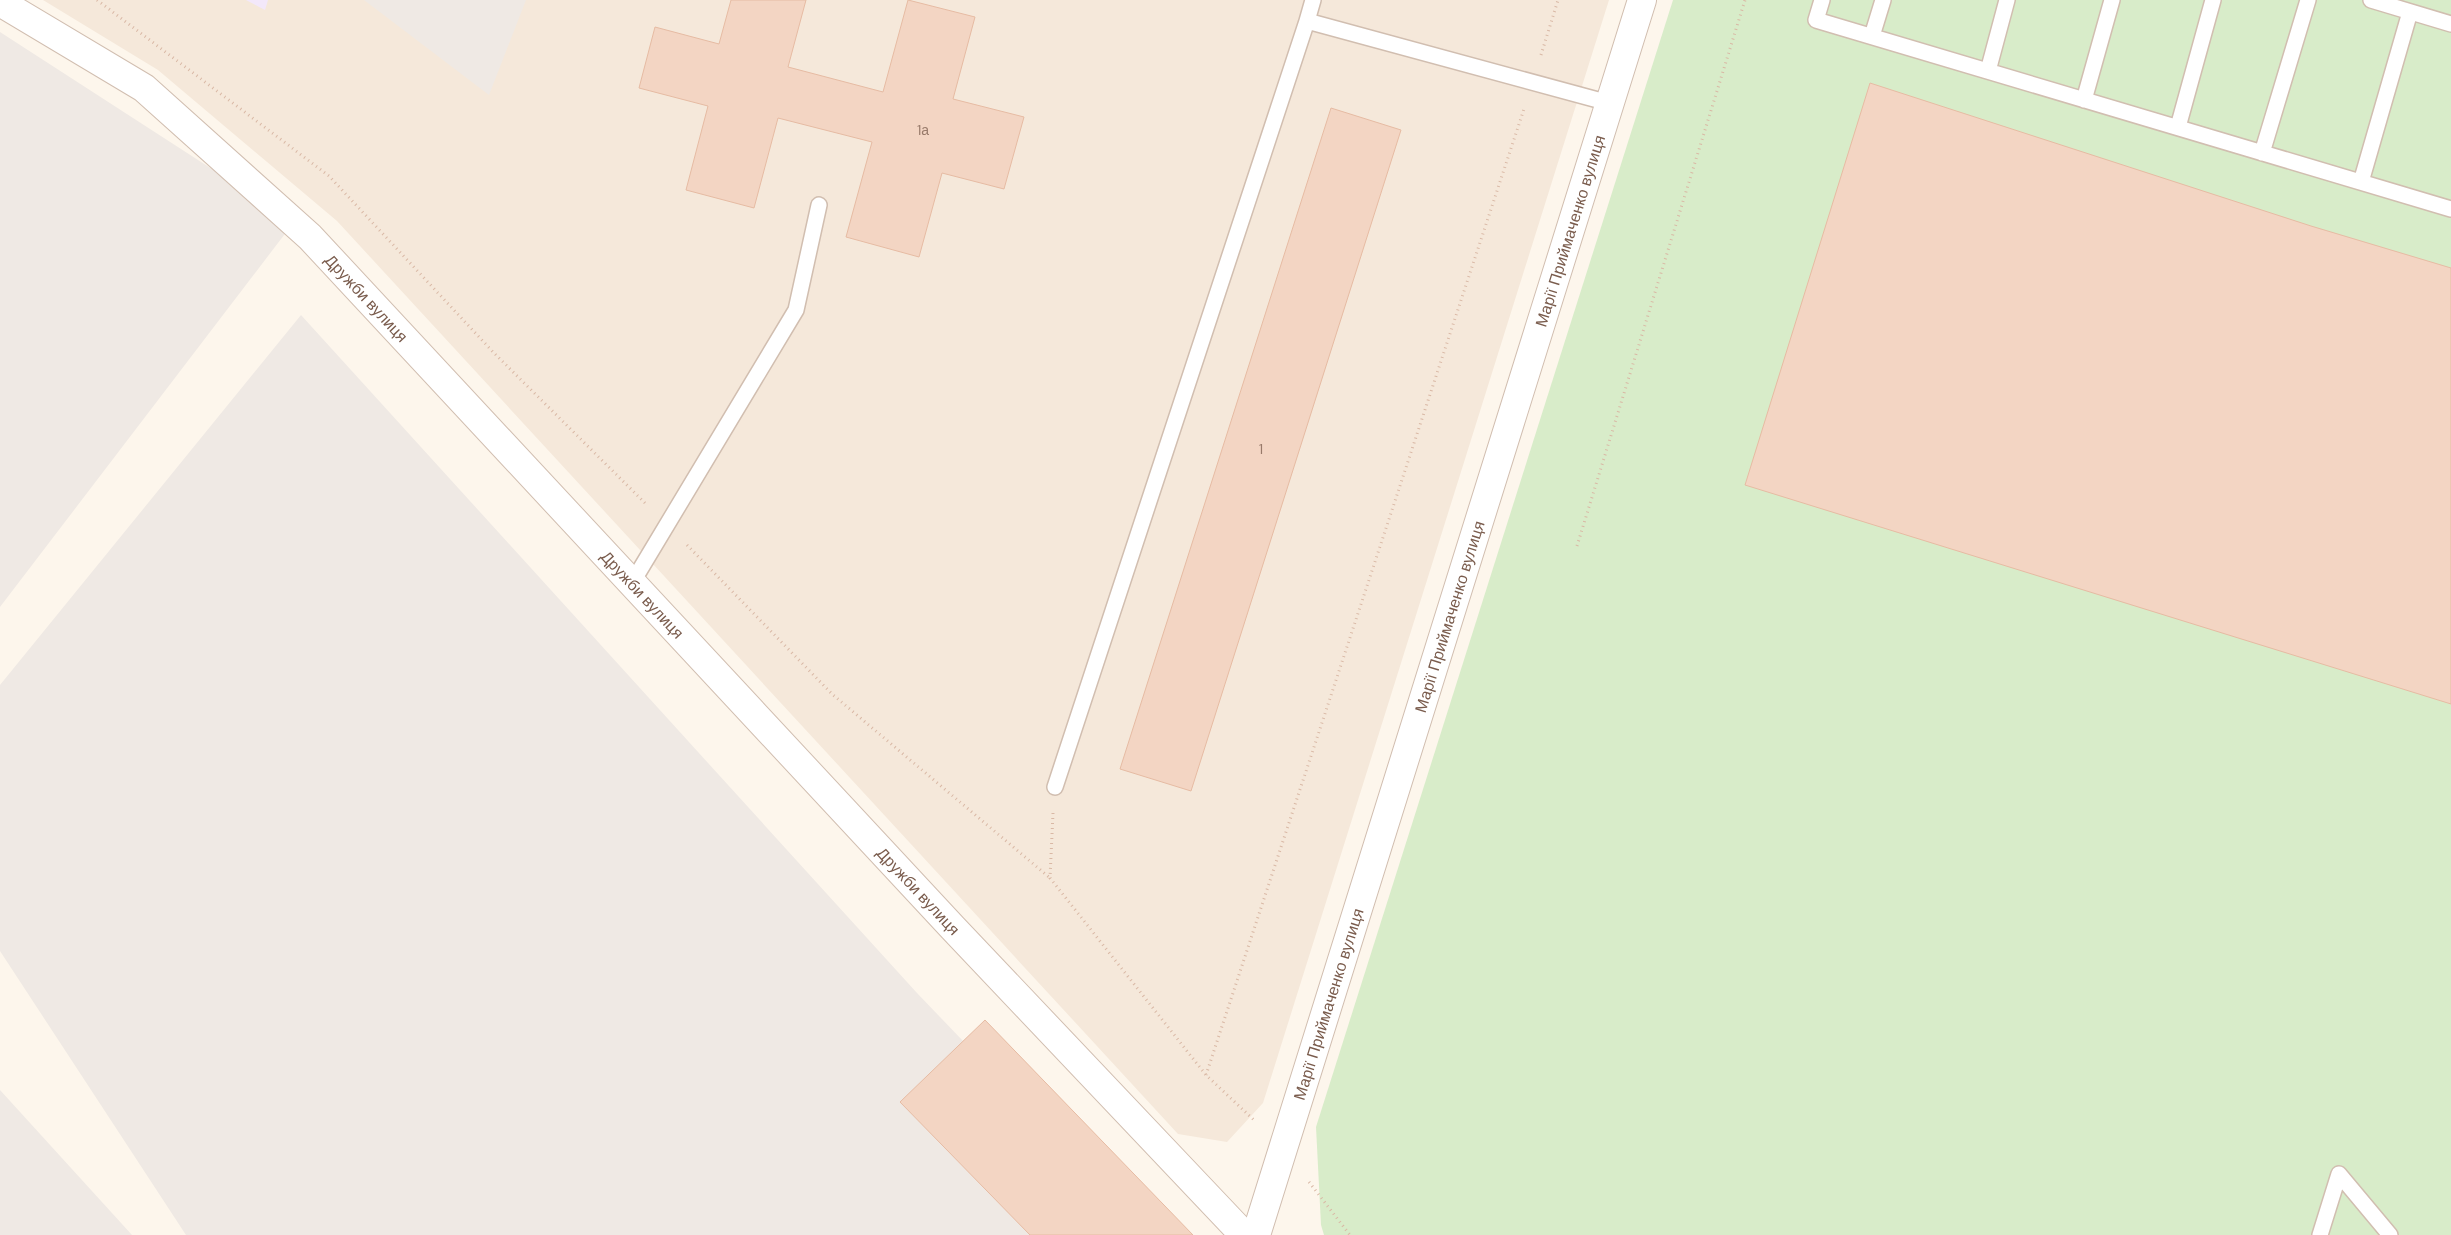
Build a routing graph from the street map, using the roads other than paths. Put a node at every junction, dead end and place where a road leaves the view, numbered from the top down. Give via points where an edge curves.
1 (1314, 0) edge
2 (1642, 0) edge
3 (1822, 0) edge
4 (1883, 0) edge
5 (2007, 0) edge
6 (2112, 0) edge
7 (2213, 0) edge
8 (2308, 0) edge
9 (2371, 0) edge
10 (0, 2) edge
11 (2410, 12) junction
12 (1307, 21) junction
13 (2451, 24) edge
14 (1872, 36) junction
15 (1988, 71) junction
16 (2084, 100) junction
17 (1609, 103) junction
18 (2178, 127) junction
19 (2262, 153) junction
20 (2361, 182) junction
21 (819, 205) dead end
22 (2451, 208) edge
23 (632, 583) junction
24 (1055, 787) road end
25 (1244, 1235) edge
26 (1256, 1235) edge
27 (2320, 1235) edge
28 (2390, 1235) edge

1 - 12 lane
2 - 17 street, Марії Приймаченко вулиця
3 - 14 lane via 1816,20
4 - 14 lane
5 - 15 lane
6 - 16 lane
7 - 18 lane
8 - 19 lane
9 - 11 lane
10 - 23 street, Дружби вулиця via 144,88 288,216
11 - 13 lane
11 - 20 lane
12 - 17 lane
12 - 24 lane
14 - 15 lane
15 - 16 lane
16 - 18 lane
17 - 26 street, Марії Приймаченко вулиця
18 - 19 lane
19 - 20 lane
20 - 22 lane
21 - 23 lane via 796,310
23 - 25 street, Дружби вулиця
27 - 28 lane via 2339,1174

